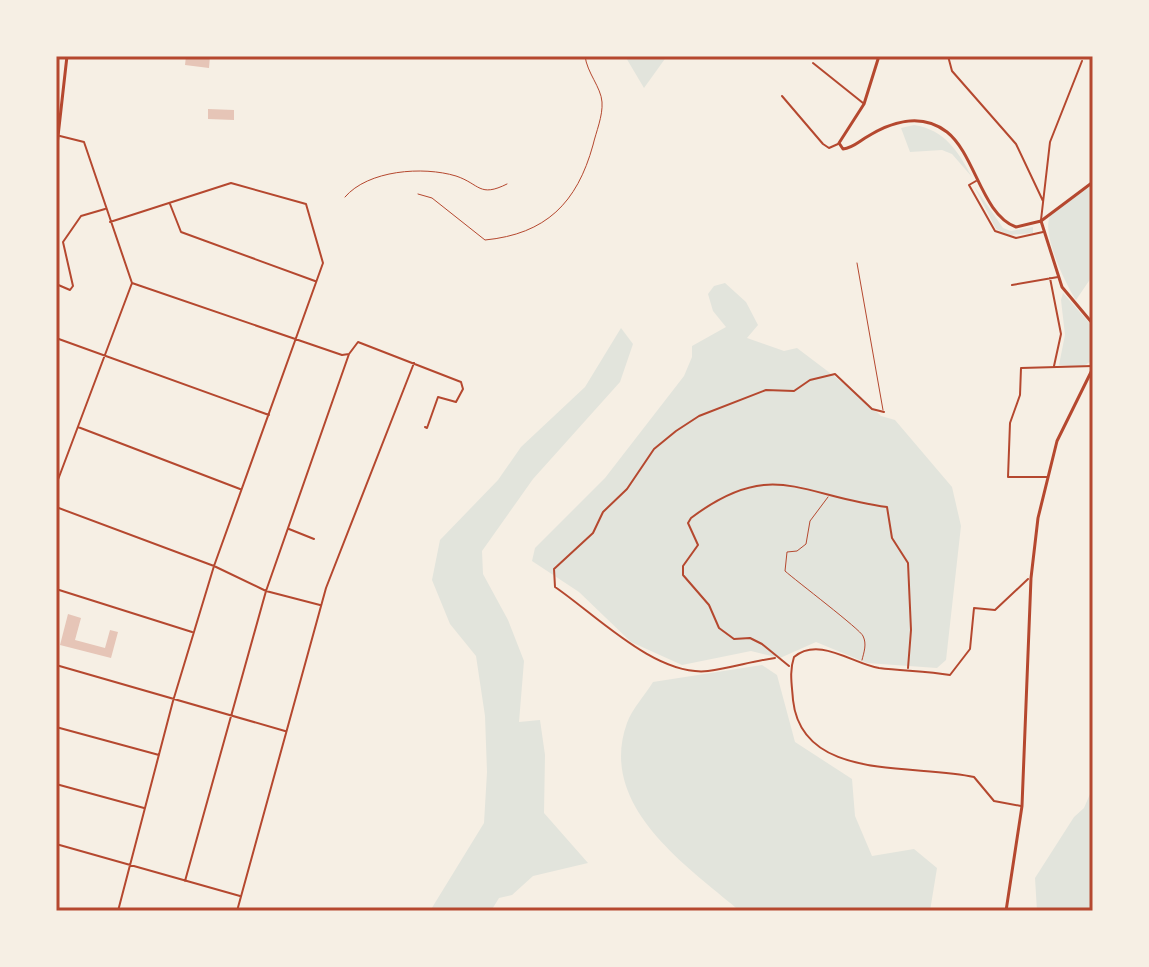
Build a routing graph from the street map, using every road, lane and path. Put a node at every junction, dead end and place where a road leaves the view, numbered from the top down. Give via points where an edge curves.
1 (67, 56) edge
2 (585, 56) edge
3 (879, 56) edge
4 (948, 56) edge
5 (1082, 61) dead end
6 (813, 63) dead end
7 (782, 96) dead end
8 (864, 104) junction
9 (56, 106) edge
10 (62, 106) junction
11 (59, 136) junction
12 (839, 143) junction
13 (56, 154) edge
14 (978, 179) junction
15 (1093, 182) edge
16 (507, 184) dead end
17 (418, 194) dead end
18 (345, 197) dead end
19 (1043, 201) junction
20 (169, 202) junction
21 (106, 208) junction
22 (1041, 221) junction
23 (110, 222) junction
24 (1044, 232) junction
25 (857, 263) dead end
26 (1058, 277) junction
27 (1050, 278) junction
28 (317, 281) junction
29 (132, 283) junction
30 (56, 284) edge
31 (1012, 285) dead end
32 (1093, 324) edge
33 (56, 338) edge
34 (298, 340) junction
35 (105, 354) junction
36 (349, 354) junction
37 (414, 363) junction
38 (1054, 367) junction
39 (1093, 367) edge
40 (884, 412) joint
41 (270, 415) junction
42 (77, 427) junction
43 (425, 427) dead end
44 (1047, 477) junction
45 (56, 485) edge
46 (242, 489) junction
47 (829, 496) junction
48 (56, 507) edge
49 (287, 529) junction
50 (314, 539) dead end
51 (214, 566) junction
52 (1031, 578) junction
53 (56, 589) edge
54 (266, 591) junction
55 (322, 606) junction
56 (194, 633) junction
57 (775, 658) junction
58 (861, 663) junction
59 (56, 665) edge
60 (791, 667) junction
61 (908, 669) junction
62 (173, 701) junction
63 (229, 717) junction
64 (56, 727) edge
65 (286, 731) junction
66 (159, 755) junction
67 (56, 784) edge
68 (1022, 806) junction
69 (146, 808) junction
70 (56, 844) edge
71 (132, 865) junction
72 (185, 881) junction
73 (241, 896) junction
74 (118, 911) edge
75 (237, 911) edge
76 (1006, 911) edge

1 - 10 main road
2 - 17 lane via 602,100 599,123 582,179 567,203 549,218 518,235 485,240 432,198
3 - 8 main road
4 - 19 street via 952,71 1016,144
5 - 19 street via 1050,142
6 - 8 street
7 - 12 street via 823,144 829,148
8 - 12 main road
9 - 10 main road
10 - 11 main road
11 - 13 main road
11 - 21 street via 84,142
12 - 14 main road via 843,149 882,128 917,120 946,131
14 - 22 main road via 1008,224
14 - 24 street via 969,185 995,231 1016,238
15 - 22 main road
16 - 18 lane via 490,191 454,176 406,171 360,185
19 - 22 street
20 - 23 street
20 - 28 street via 181,232
20 - 28 street via 231,183 306,204 323,263
21 - 23 street
21 - 30 street via 81,216 63,242 73,286 70,290
22 - 24 main road
23 - 29 street
24 - 26 main road
25 - 40 lane
26 - 27 street
26 - 32 main road
27 - 31 street
27 - 38 street via 1061,334
28 - 34 street
29 - 34 street
29 - 35 street
33 - 35 street
34 - 36 street
34 - 41 street
35 - 41 street
35 - 42 street
36 - 37 street via 358,342
36 - 49 street
37 - 43 street via 461,382 460,397 456,402 438,397
37 - 55 street
38 - 39 street
38 - 44 street via 1021,368 1020,395 1010,423 1008,477
39 - 44 main road via 1057,441
40 - 57 street via 872,409 835,374 823,374 794,391 766,390 699,416 654,449 627,489 603,512 593,533 554,569 555,587 634,649 706,672
41 - 46 street
42 - 45 street
42 - 46 street
44 - 52 main road
46 - 51 street
47 - 57 street via 786,483 761,484 726,496 688,523 698,545 683,566 683,575 725,633 762,644
47 - 58 lane via 810,521 806,544 787,552 783,565 837,616 858,628 866,646
47 - 61 street via 887,507 892,538 908,563
48 - 51 street
49 - 50 street
49 - 54 street
51 - 54 street
51 - 56 street
52 - 61 street via 995,610 974,608 970,649 950,675
52 - 68 main road
53 - 56 street
54 - 55 street
54 - 63 street
55 - 65 street
56 - 62 street
57 - 60 street
58 - 60 street via 811,650 794,657
58 - 61 street
59 - 62 street
60 - 68 street via 802,730 835,757 974,777 994,801
62 - 63 street
62 - 66 street
63 - 65 street
63 - 72 street
64 - 66 street
65 - 73 street
66 - 69 street
67 - 69 street
68 - 76 main road
69 - 71 street
70 - 71 street
71 - 72 street
71 - 74 street
72 - 73 street
73 - 75 street

